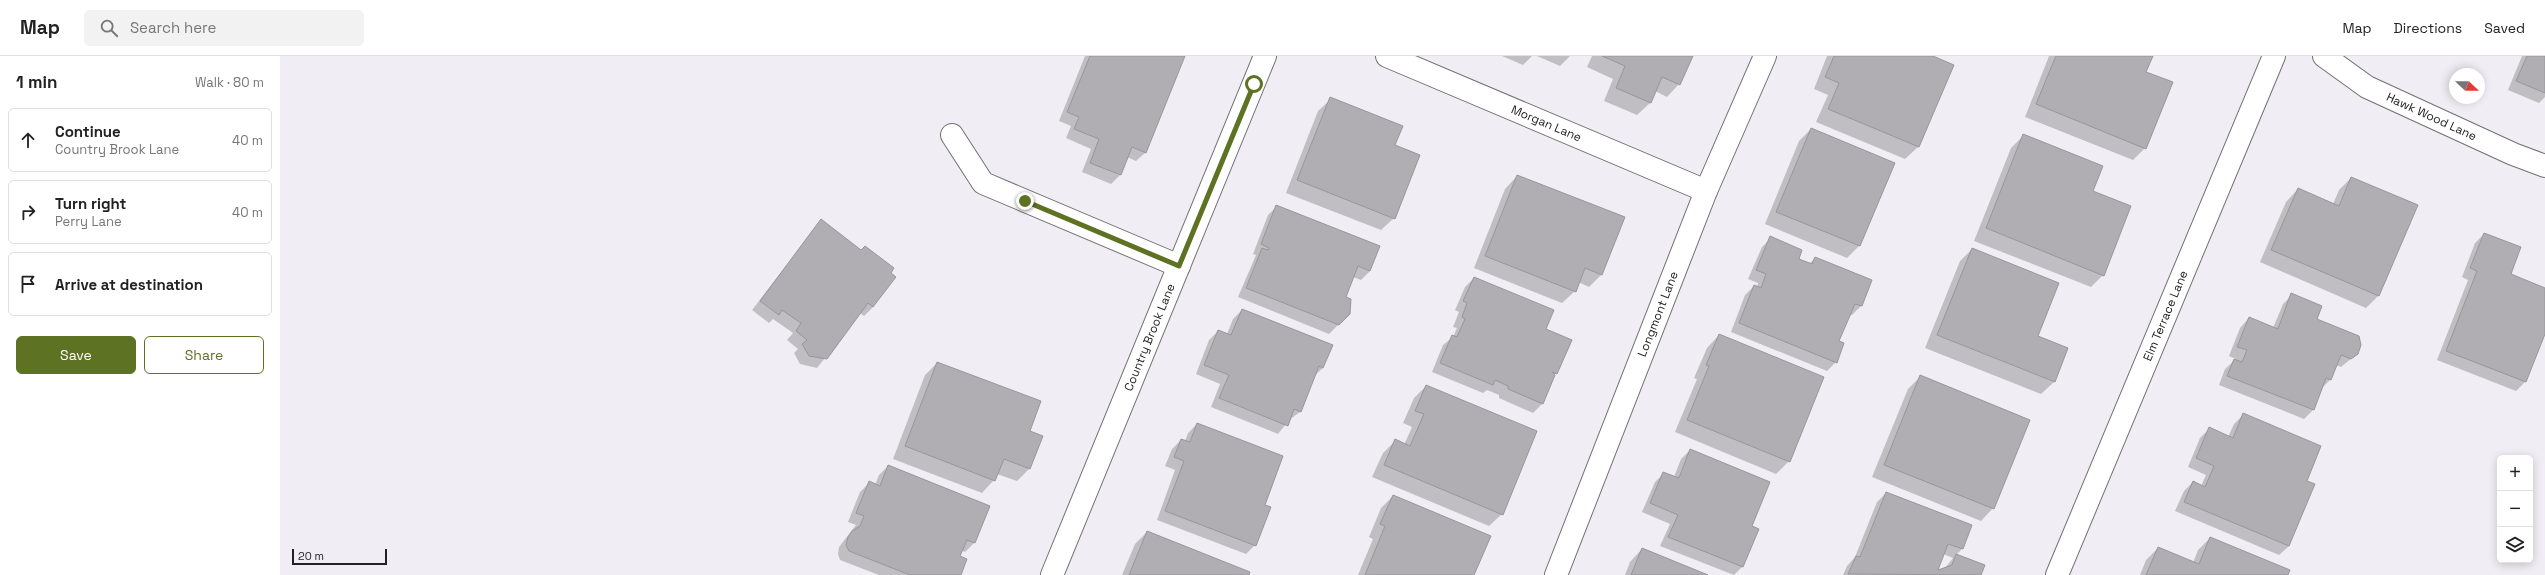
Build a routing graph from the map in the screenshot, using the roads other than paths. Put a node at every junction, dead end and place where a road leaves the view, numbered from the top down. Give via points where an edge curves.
1 (1265, 56) edge
2 (1387, 56) edge
3 (1765, 56) edge
4 (2274, 56) edge
5 (2324, 56) edge
6 (952, 135) dead end
7 (2545, 166) edge
8 (1706, 191) junction
9 (1179, 266) junction
10 (1052, 575) edge
11 (1556, 575) edge
12 (2057, 575) edge

1 - 9 street, Country Brook Lane
2 - 8 street, Morgan Lane
3 - 8 street, Longmont Lane
4 - 12 street, Elm Terrace Lane
5 - 7 street, Hawk Wood Lane via 2368,87 2513,154
6 - 9 street via 983,183
8 - 11 street, Longmont Lane
9 - 10 street, Country Brook Lane

